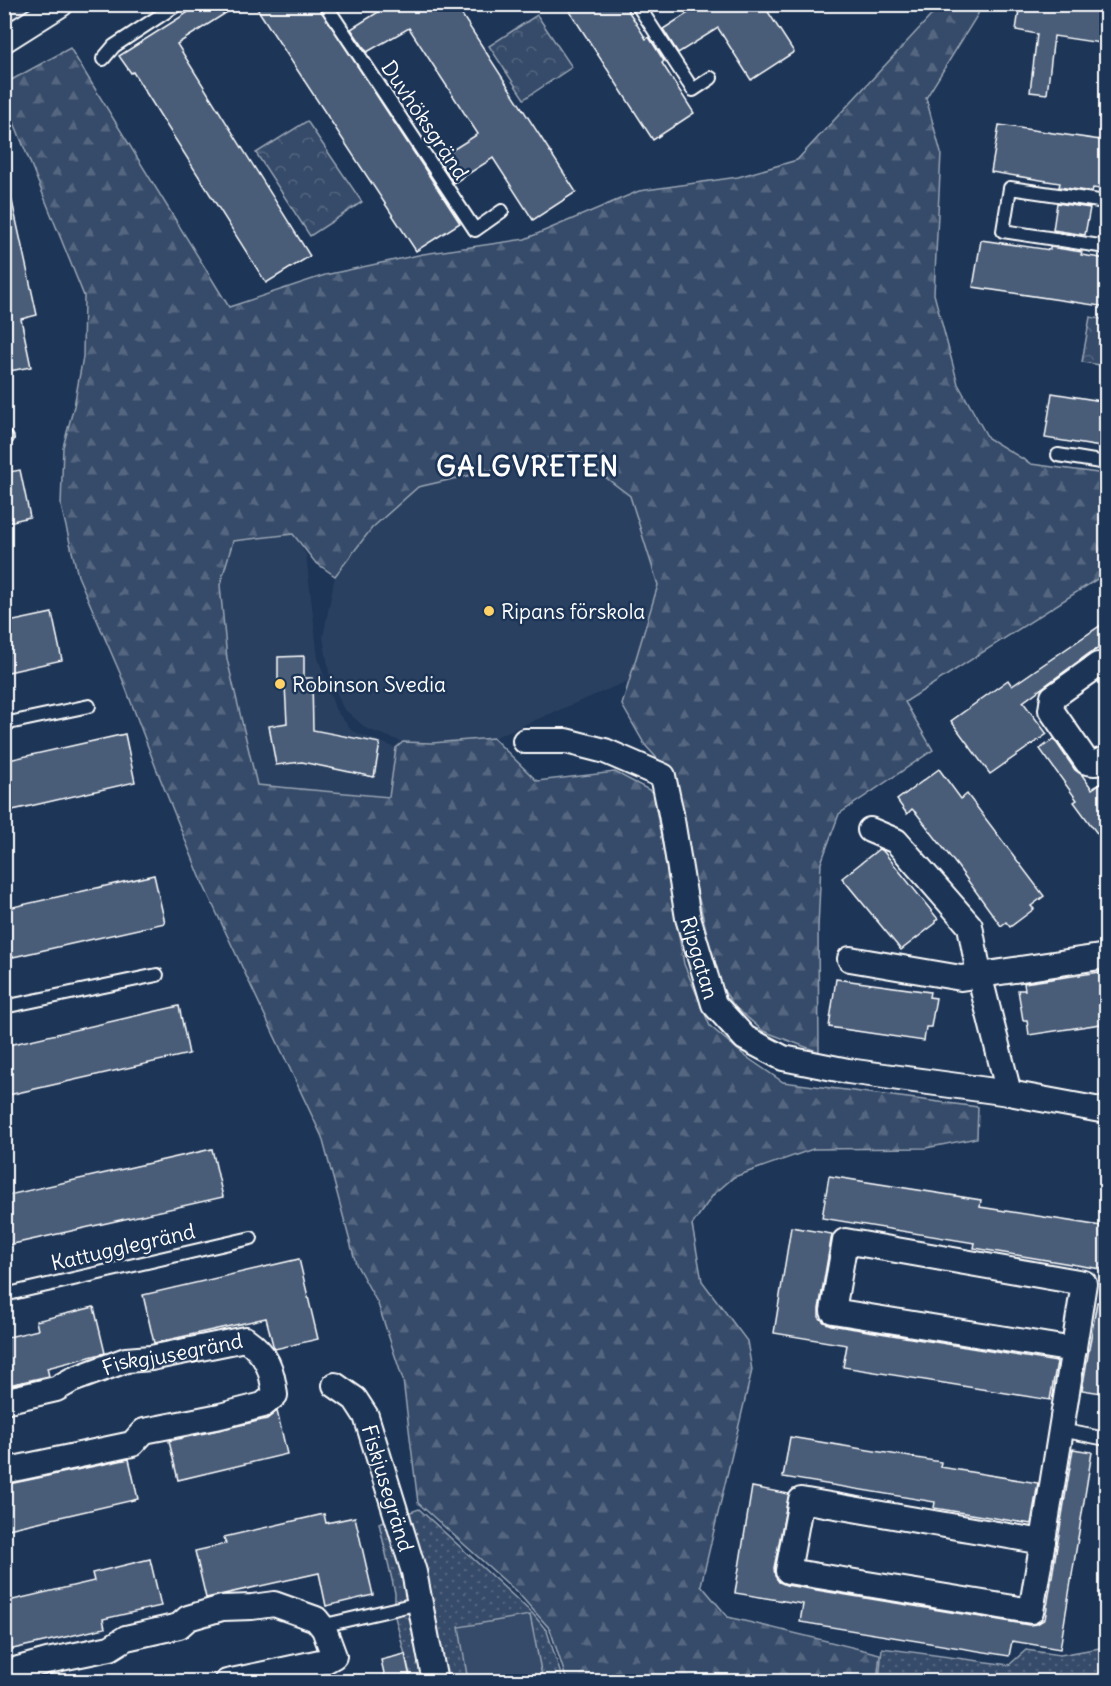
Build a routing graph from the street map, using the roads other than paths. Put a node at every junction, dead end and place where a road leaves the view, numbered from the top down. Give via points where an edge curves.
1 (61, 4) edge
2 (178, 4) edge
3 (325, 4) edge
4 (637, 4) edge
5 (4, 40) edge
6 (103, 59) dead end
7 (711, 78) dead end
8 (1107, 202) edge
9 (502, 212) dead end
10 (1107, 247) edge
11 (1058, 455) dead end
12 (1107, 463) edge
13 (1107, 665) edge
14 (89, 706) dead end
15 (4, 724) edge
16 (525, 741) dead end
17 (1107, 759) edge
18 (870, 830) dead end
19 (1100, 957) dead end
20 (850, 959) dead end
21 (979, 974) junction
22 (157, 975) dead end
23 (4, 1007) edge
24 (1009, 1093) junction
25 (1107, 1111) edge
26 (250, 1238) dead end
27 (4, 1295) edge
28 (1074, 1350) junction
29 (335, 1385) dead end
30 (4, 1401) edge
31 (1061, 1430) junction
32 (1107, 1439) edge
33 (4, 1471) edge
34 (1043, 1542) junction
35 (420, 1603) junction
36 (321, 1626) junction
37 (16, 1682) edge
38 (227, 1682) edge
39 (435, 1682) edge

1 - 5 street
2 - 6 lane via 114,46
3 - 9 lane, Duvhöksgränd via 475,230
4 - 7 lane via 693,90
8 - 10 lane via 1010,188 1003,231
11 - 12 lane
13 - 17 street via 1098,665 1053,697 1051,710 1088,762
14 - 15 lane
16 - 24 street, Ripgatan via 566,741 605,751 663,776 688,918 714,1004 745,1038 783,1058
18 - 21 street via 896,841 970,926
19 - 21 street
20 - 21 street via 961,978
21 - 24 street
22 - 23 lane
24 - 25 street, Ripgatan
26 - 27 lane, Kattugglegränd
28 - 28 street via 1084,1283 845,1241 833,1311
28 - 31 street
29 - 35 street, Fiskjusegränd via 355,1399 366,1416
30 - 33 street, Fiskgjusegränd via 56,1389 126,1360 245,1339 259,1348 272,1372 275,1395 263,1405 144,1431 132,1444
31 - 32 lane
31 - 34 street
34 - 34 street via 1030,1611 788,1571 801,1500
35 - 36 lane
35 - 39 street, Fiskjusegränd
36 - 37 street via 316,1619 274,1604 222,1608 188,1618 179,1626 126,1638 110,1648 18,1669
36 - 38 street via 334,1656

